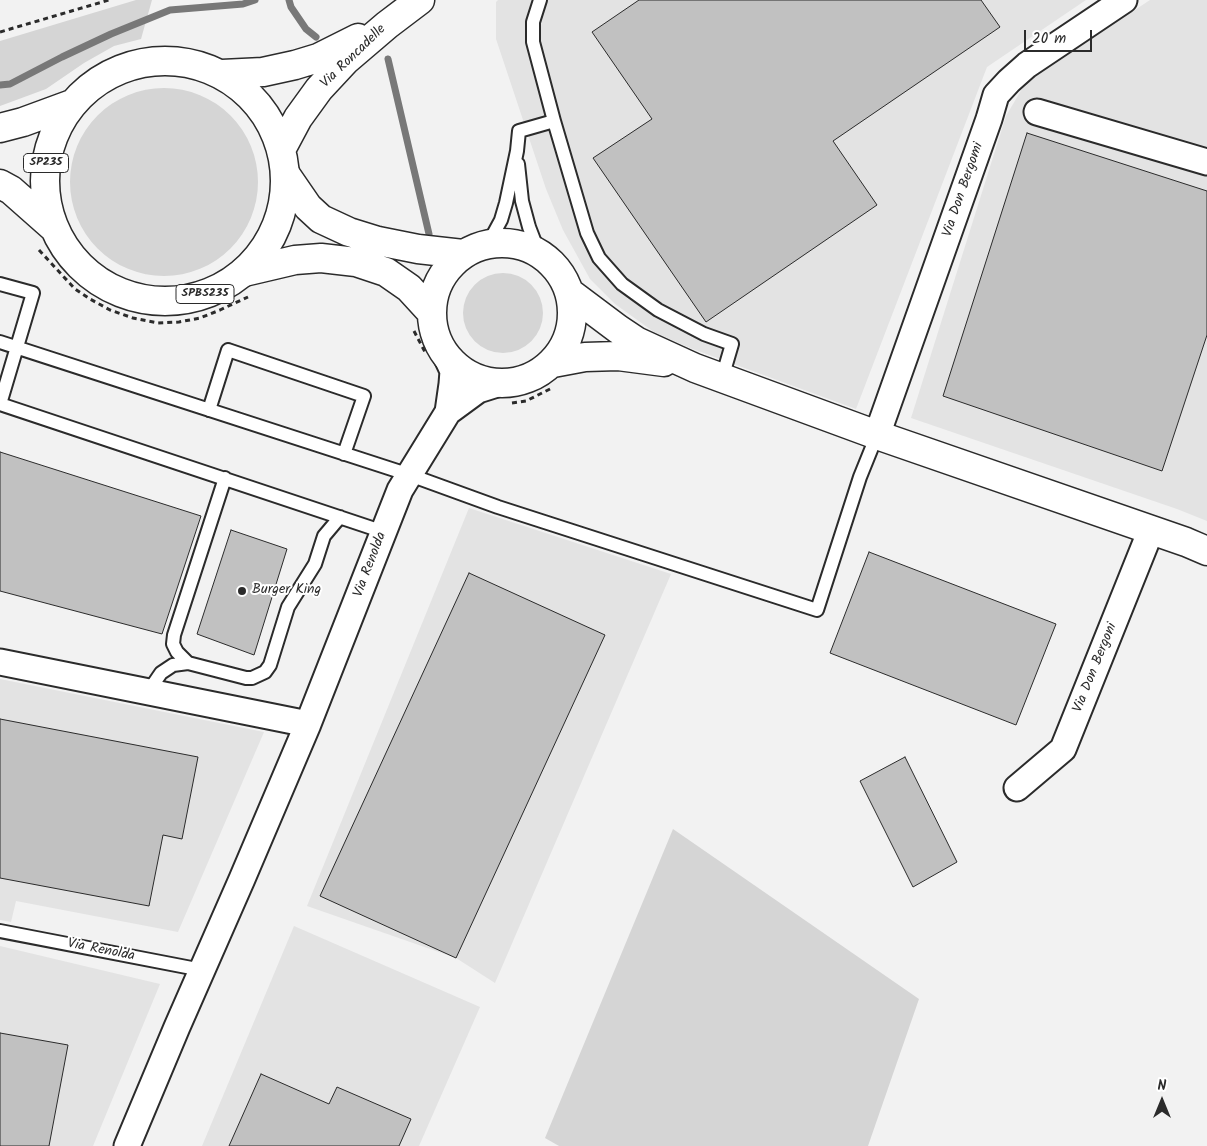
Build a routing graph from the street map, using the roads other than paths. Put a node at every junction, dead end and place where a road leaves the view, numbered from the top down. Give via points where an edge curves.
1 (420, 0) edge
2 (540, 0) edge
3 (1124, 0) edge
4 (387, 25) junction
5 (222, 74) junction
6 (72, 104) junction
7 (1037, 112) dead end
8 (554, 121) junction
9 (0, 128) edge
10 (282, 148) junction
11 (517, 151) junction
12 (1207, 162) edge
13 (286, 175) junction
14 (0, 184) edge
15 (45, 238) junction
16 (475, 249) junction
17 (538, 253) junction
18 (0, 284) edge
19 (247, 284) junction
20 (570, 293) junction
21 (421, 319) junction
22 (0, 342) edge
23 (17, 347) junction
24 (437, 358) junction
25 (695, 368) junction
26 (556, 373) junction
27 (722, 378) junction
28 (501, 393) junction
29 (209, 410) junction
30 (448, 412) junction
31 (877, 435) junction
32 (344, 454) junction
33 (410, 475) junction
34 (224, 478) junction
35 (340, 517) junction
36 (1151, 530) junction
37 (384, 532) junction
38 (1207, 551) edge
39 (0, 662) edge
40 (188, 663) junction
41 (148, 692) junction
42 (308, 724) junction
43 (1016, 788) dead end
44 (0, 931) edge
45 (202, 970) junction
46 (127, 1146) edge

1 - 4 street, Via Roncadelle
2 - 8 lane via 533,22 533,42
3 - 31 street, Via Don Bergomi via 1027,65 996,95
4 - 5 street via 318,58 295,65 263,72
4 - 10 street, Via Roncadelle via 346,60 319,89
5 - 6 street via 192,63 159,60 126,66 97,81
5 - 10 street via 260,105
6 - 9 street
6 - 15 street, SP235 via 48,150 44,176
7 - 12 street
8 - 11 lane via 519,132
8 - 27 lane via 587,233 599,258 622,284 658,310 704,334 732,344
10 - 13 street, SPBS235
11 - 16 lane via 501,220
11 - 17 lane via 522,201
13 - 16 street via 308,207 321,219 349,232 418,249
13 - 19 street, SPBS235 via 280,218
14 - 15 street, SPBS235 via 11,190
15 - 19 street, SPBS235 via 111,288 138,298 166,301 194,298 221,288
16 - 17 street via 505,242
16 - 21 street via 446,270
17 - 20 street via 552,263
18 - 23 lane via 34,293
19 - 21 street via 295,260 321,258 356,262 386,272 409,288
20 - 25 street via 636,341
20 - 26 street via 573,318
21 - 24 street via 433,328 438,344
22 - 23 lane
23 - 29 lane
23 - 34 lane via 0,404
24 - 28 street
24 - 30 street, Via Renolda via 452,371
25 - 26 street via 618,356 585,357
25 - 27 street
26 - 28 street via 541,372 527,380 512,383
27 - 31 street
28 - 30 street, Via Renolda via 478,390
29 - 32 lane
29 - 32 lane via 228,350 364,396
30 - 33 street, Via Renolda
31 - 33 lane via 817,610 498,508
31 - 36 street
32 - 33 lane
33 - 37 street, Via Renolda via 400,490
34 - 35 lane
34 - 40 lane via 174,635 176,652
35 - 37 lane
35 - 40 lane via 324,536 315,564 288,607 265,672 246,678
36 - 38 street
36 - 43 street, Via Don Bergoni via 1064,749
37 - 42 street, Via Renolda
39 - 41 street
40 - 41 lane via 173,664 161,673
41 - 42 street
42 - 45 street, Via Renolda
44 - 45 lane, Via Renolda
45 - 46 street, Via Renolda

